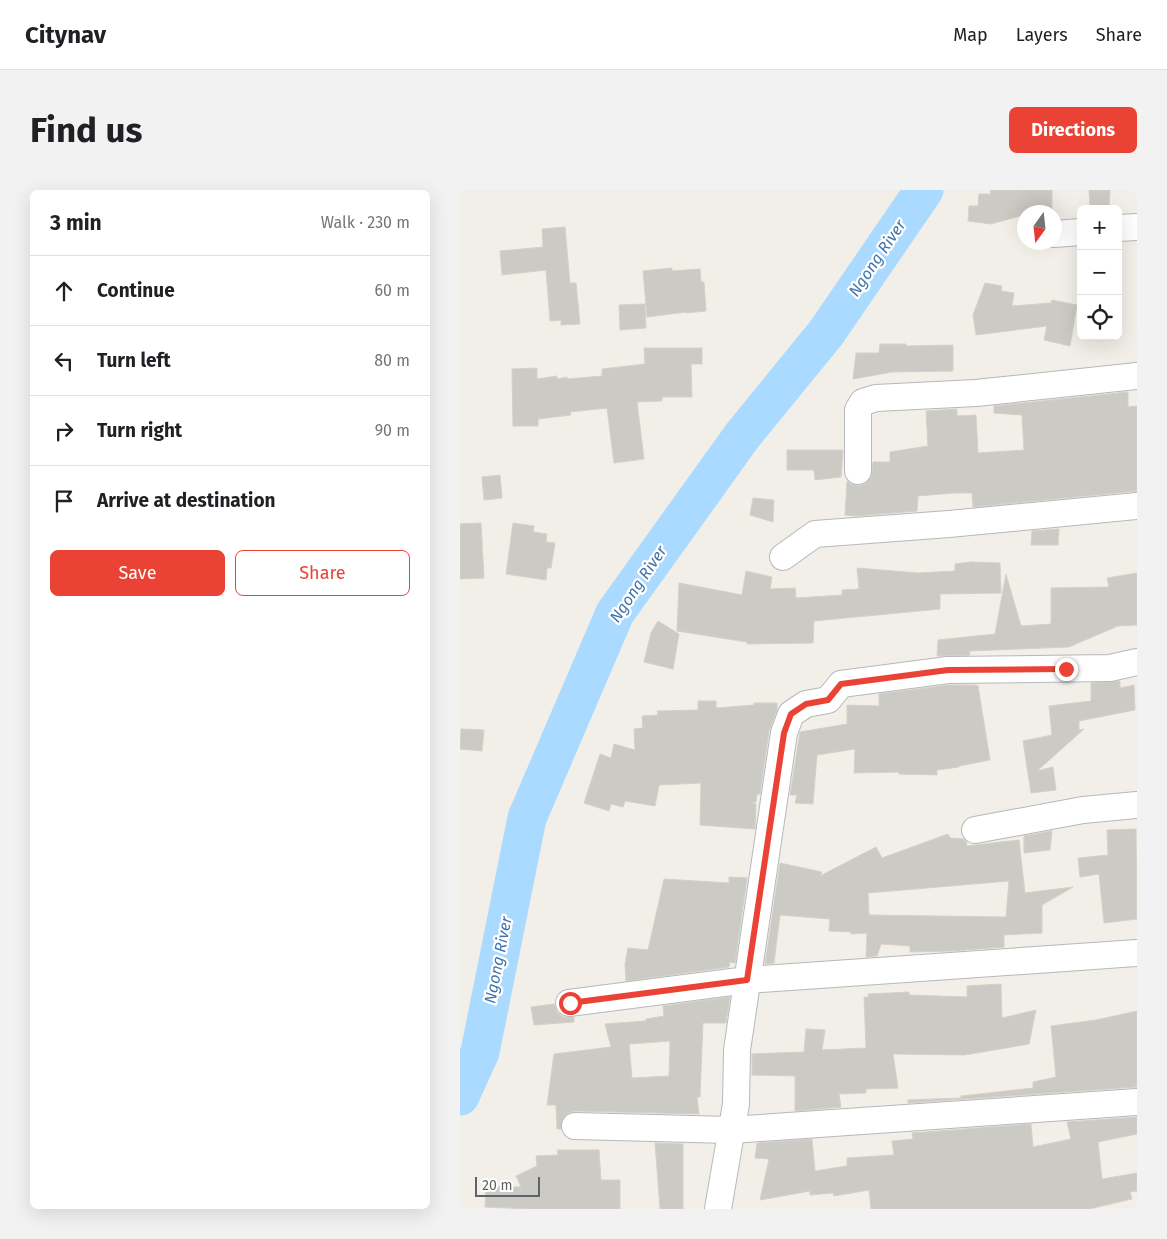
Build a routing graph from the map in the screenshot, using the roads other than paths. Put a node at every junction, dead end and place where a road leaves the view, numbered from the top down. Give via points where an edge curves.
1 (1137, 227) edge
2 (1122, 228) edge
3 (1077, 232) edge
4 (1062, 233) edge
5 (1137, 376) edge
6 (858, 471) dead end
7 (1137, 506) edge
8 (783, 557) dead end
9 (1137, 662) edge
10 (1137, 805) edge
11 (975, 830) dead end
12 (1137, 954) edge
13 (747, 980) junction
14 (570, 1003) dead end
15 (1137, 1102) edge
16 (575, 1126) dead end
17 (731, 1130) junction
18 (718, 1209) edge

1 - 2 street
3 - 4 street
5 - 6 street via 876,398 863,402 858,410
7 - 8 street via 815,534
9 - 13 street via 1102,668 948,670 841,684 828,700 806,704 791,714 784,733
10 - 11 street via 1083,810
12 - 13 street
13 - 14 street
13 - 17 street via 737,1050 736,1104
15 - 17 street
16 - 17 street
17 - 18 street

